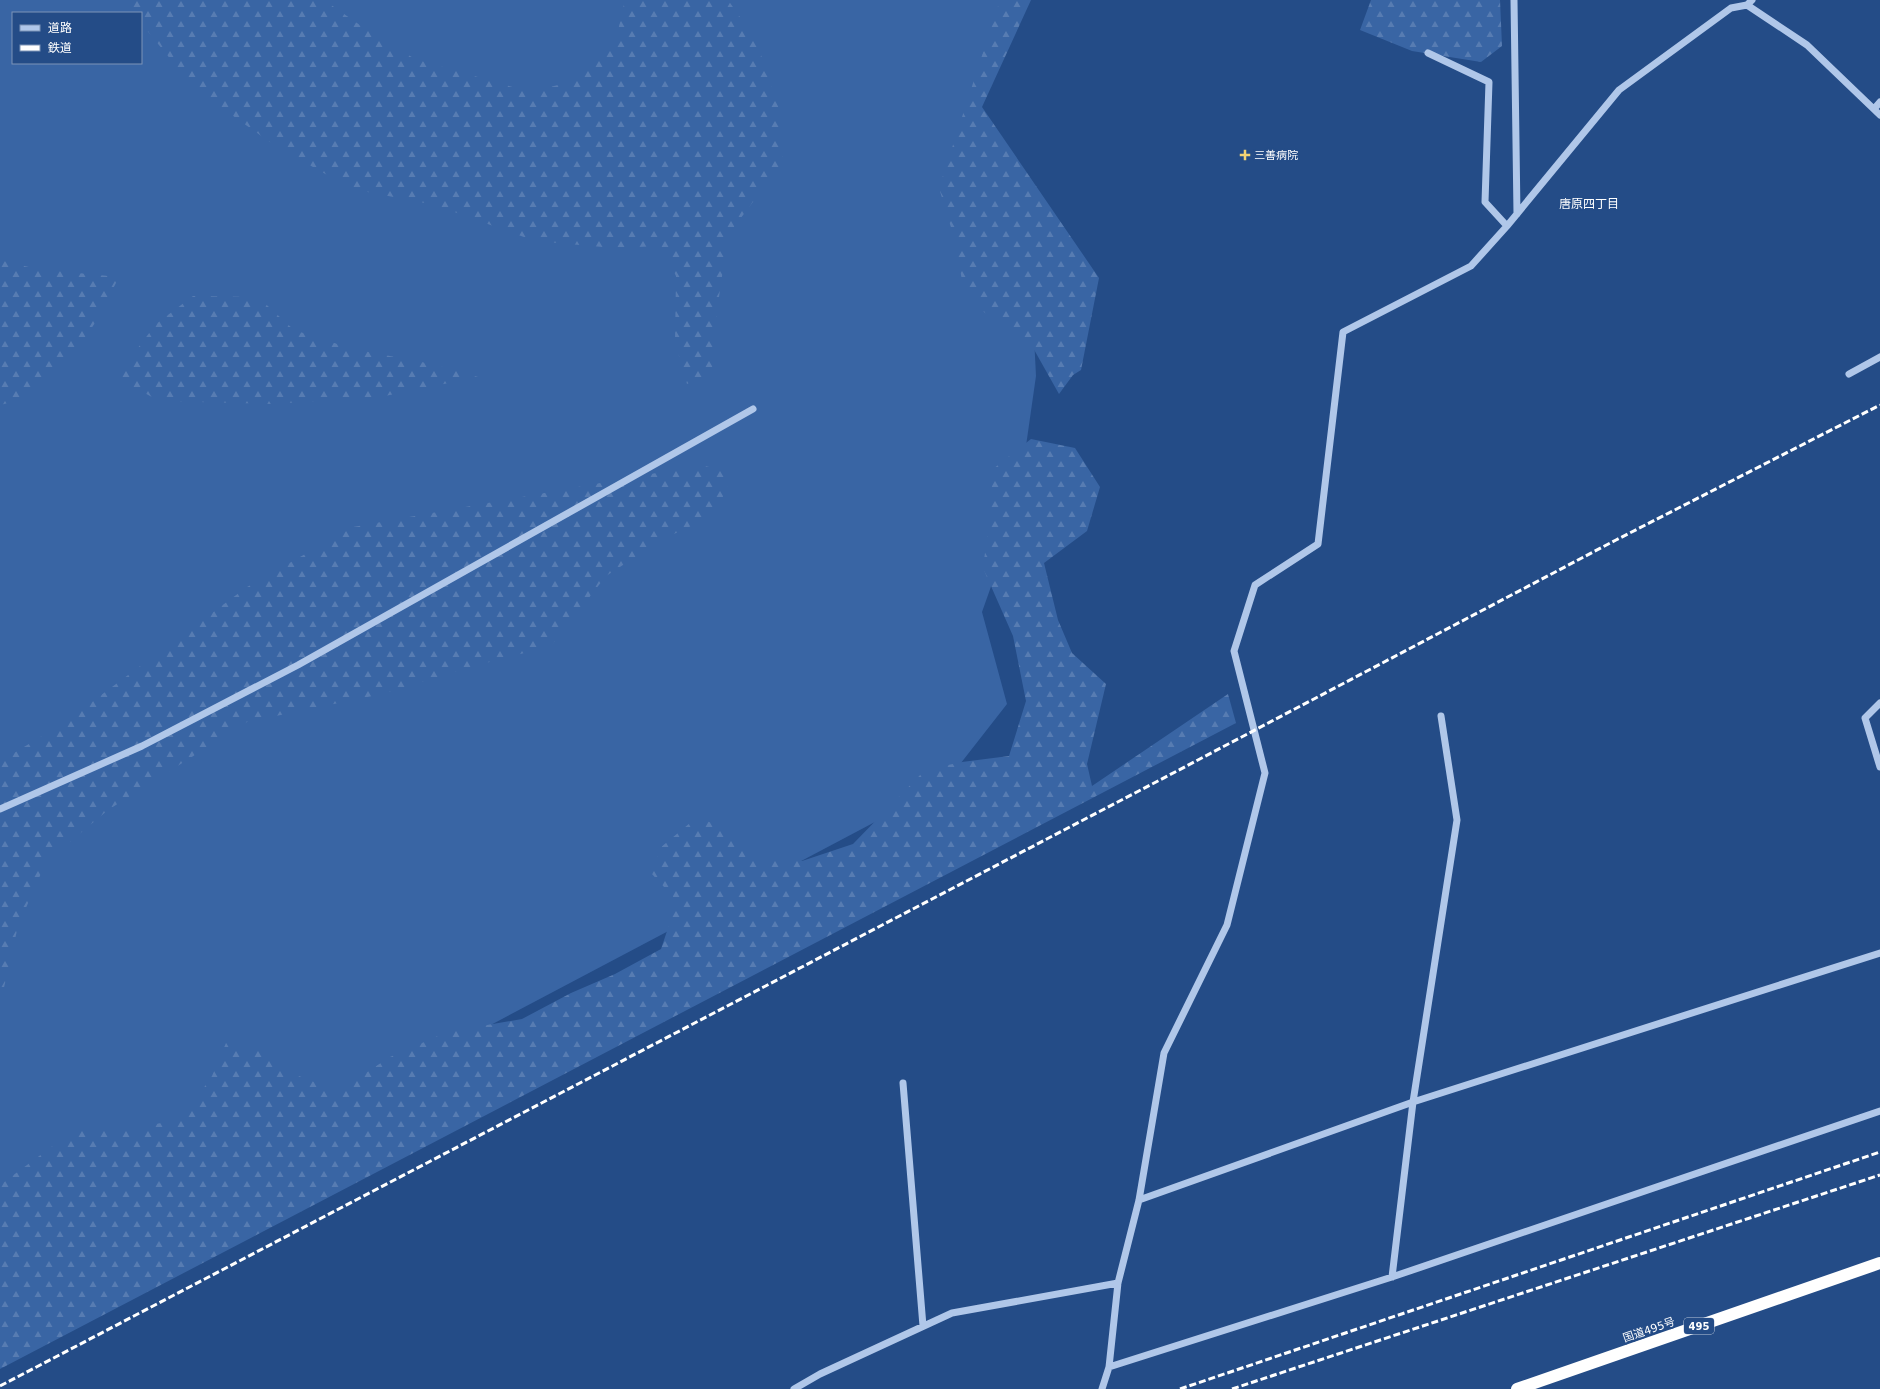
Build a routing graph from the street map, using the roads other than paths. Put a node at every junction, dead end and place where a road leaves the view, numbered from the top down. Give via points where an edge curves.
1 (1514, 0) edge
2 (1749, 3) edge
3 (1428, 53) dead end
4 (1880, 102) edge
5 (1874, 109) junction
6 (1880, 115) edge
7 (1517, 214) junction
8 (1507, 226) junction
9 (1880, 357) edge
10 (1849, 374) dead end
11 (753, 409) dead end
12 (1880, 703) edge
13 (1440, 716) dead end
14 (1880, 767) edge
15 (0, 809) edge
16 (1880, 953) edge
17 (904, 1083) dead end
18 (1413, 1102) junction
19 (1880, 1111) edge
20 (1139, 1200) junction
21 (1880, 1264) edge
22 (1392, 1277) junction
23 (1118, 1283) junction
24 (923, 1326) junction
25 (1109, 1368) junction
26 (1524, 1388) edge
27 (794, 1389) edge
28 (1102, 1389) edge

1 - 7 street
2 - 5 street via 1807,45
2 - 7 street via 1731,8 1619,90
3 - 8 street via 1489,82 1485,202
4 - 5 street
5 - 6 street
7 - 8 street
8 - 20 street via 1471,266 1343,332 1318,544 1255,585 1234,651 1265,773 1227,925 1164,1053
9 - 10 street
11 - 15 street via 298,665 142,746
12 - 14 street via 1865,718
13 - 18 street via 1457,820
16 - 18 street
17 - 24 street
18 - 20 street
18 - 22 street
19 - 22 street
20 - 23 street
21 - 26 highway, 国道495号 / 495
22 - 25 street
23 - 24 street via 952,1313
23 - 25 street
24 - 27 street via 820,1374
25 - 28 street

